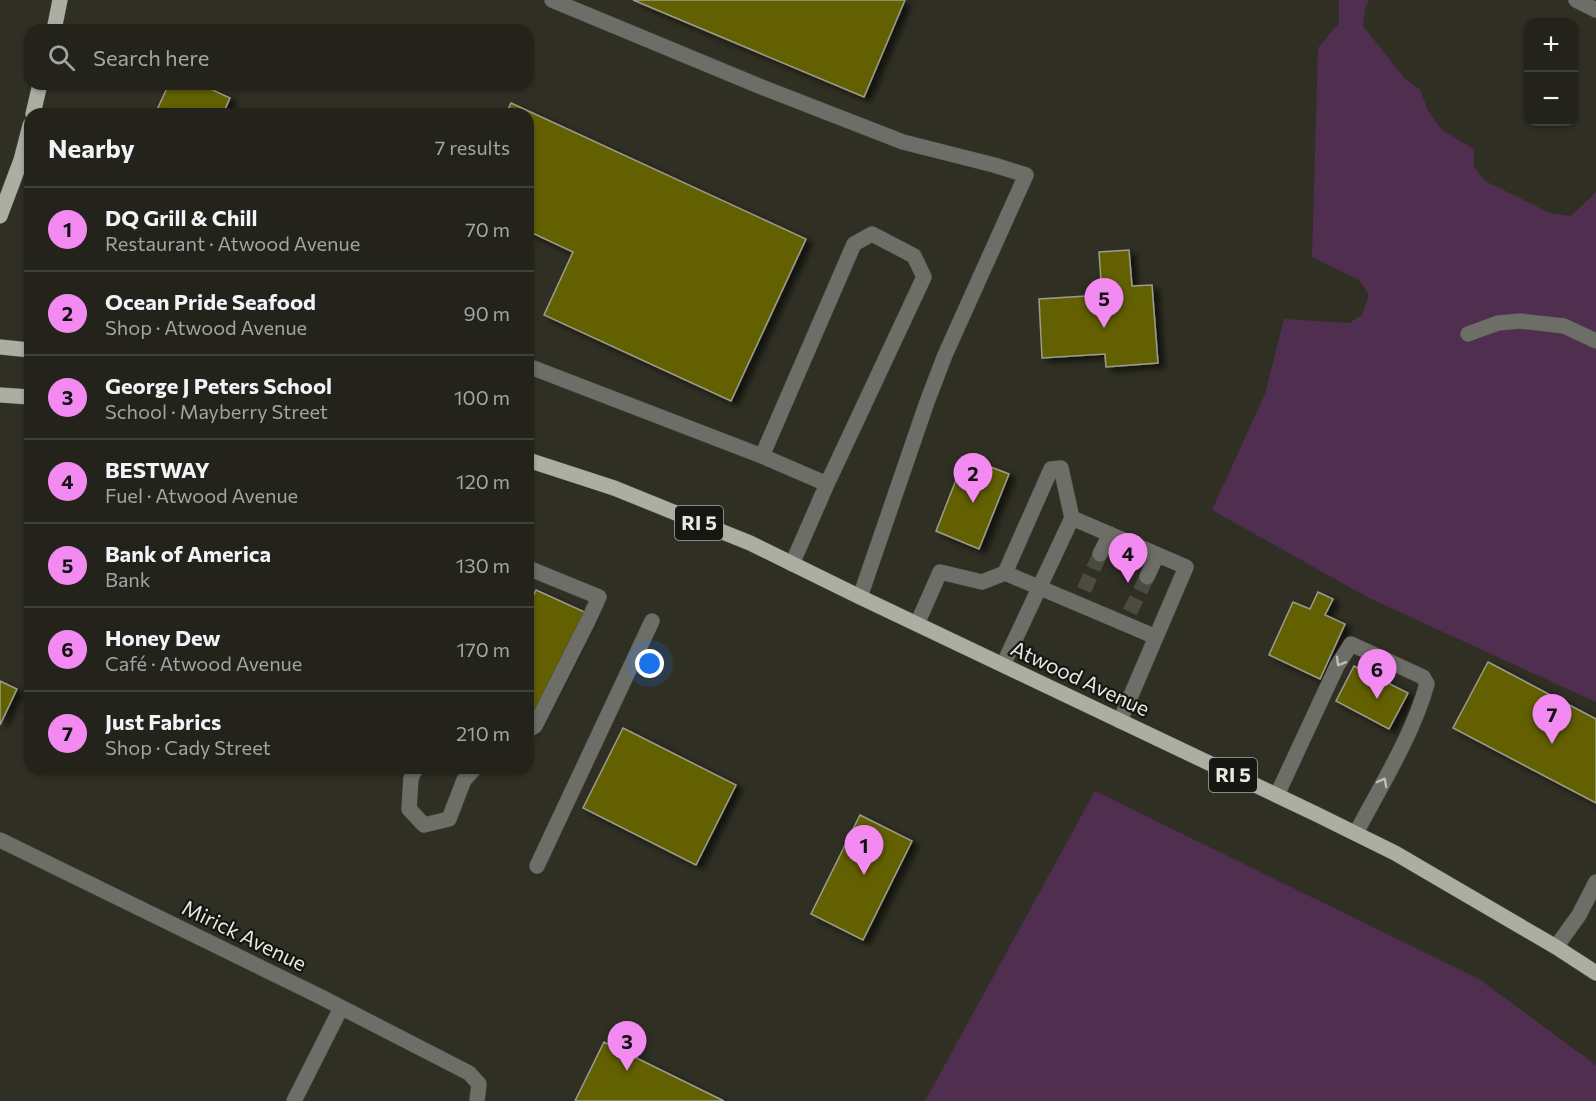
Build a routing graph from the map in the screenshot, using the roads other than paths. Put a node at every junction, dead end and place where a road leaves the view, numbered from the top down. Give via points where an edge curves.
1 (60, 0) edge
2 (552, 0) edge
3 (1576, 0) edge
4 (1596, 10) edge
5 (55, 24) edge
6 (39, 90) edge
7 (34, 108) edge
8 (24, 148) edge
9 (0, 216) edge
10 (1468, 334) dead end
11 (1596, 341) edge
12 (0, 347) edge
13 (24, 349) edge
14 (534, 368) edge
15 (0, 395) edge
16 (24, 397) edge
17 (762, 456) junction
18 (534, 465) edge
19 (827, 484) junction
20 (1072, 518) junction
21 (1110, 534) junction
22 (1100, 554) tunnel mouth
23 (1157, 555) junction
24 (792, 564) junction
25 (534, 570) edge
26 (1005, 573) junction
27 (1148, 577) tunnel mouth
28 (1040, 587) junction
29 (860, 597) junction
30 (652, 621) dead end
31 (917, 624) junction
32 (1156, 637) junction
33 (1003, 665) junction
34 (1120, 721) junction
35 (534, 727) edge
36 (413, 774) edge
37 (470, 774) edge
38 (1277, 795) junction
39 (1356, 833) junction
40 (0, 840) edge
41 (537, 866) dead end
42 (1596, 882) edge
43 (1557, 947) junction
44 (1596, 973) edge
45 (341, 1008) junction
46 (294, 1101) edge
47 (477, 1101) edge

1 - 5 main road
2 - 29 street via 903,142 1026,175 945,355
3 - 4 street
6 - 7 main road
8 - 9 main road
10 - 11 street via 1498,323 1520,321 1564,326
12 - 13 main road
14 - 17 street
15 - 16 main road
17 - 19 street
17 - 19 street via 854,244 872,234 914,256 924,277
18 - 24 main road, Atwood Avenue / RI 5 via 614,488
19 - 24 street
20 - 21 street
20 - 26 street via 1061,468 1051,469
20 - 28 street
21 - 22 street
21 - 23 street
23 - 27 street
23 - 32 street via 1186,567
24 - 29 main road, Atwood Avenue / RI 5
25 - 35 street via 599,597
26 - 28 street
26 - 31 street via 982,582 940,572
28 - 32 street via 1081,597 1128,617
28 - 33 street
29 - 31 main road, Atwood Avenue / RI 5
30 - 41 street
31 - 33 main road, Atwood Avenue / RI 5
32 - 34 street
33 - 34 main road, Atwood Avenue / RI 5
34 - 38 main road, Atwood Avenue / RI 5
36 - 37 street via 409,809 424,825 448,819
38 - 39 main road, Atwood Avenue / RI 5
39 -> 38 street via 1422,704 1428,684 1423,677 1351,644
39 - 43 main road, Atwood Avenue / RI 5
40 - 45 street, Mirick Avenue
42 - 43 street
43 - 44 main road, Atwood Avenue / RI 5
45 - 46 street
45 - 47 street, Mirick Avenue via 469,1073 479,1084

